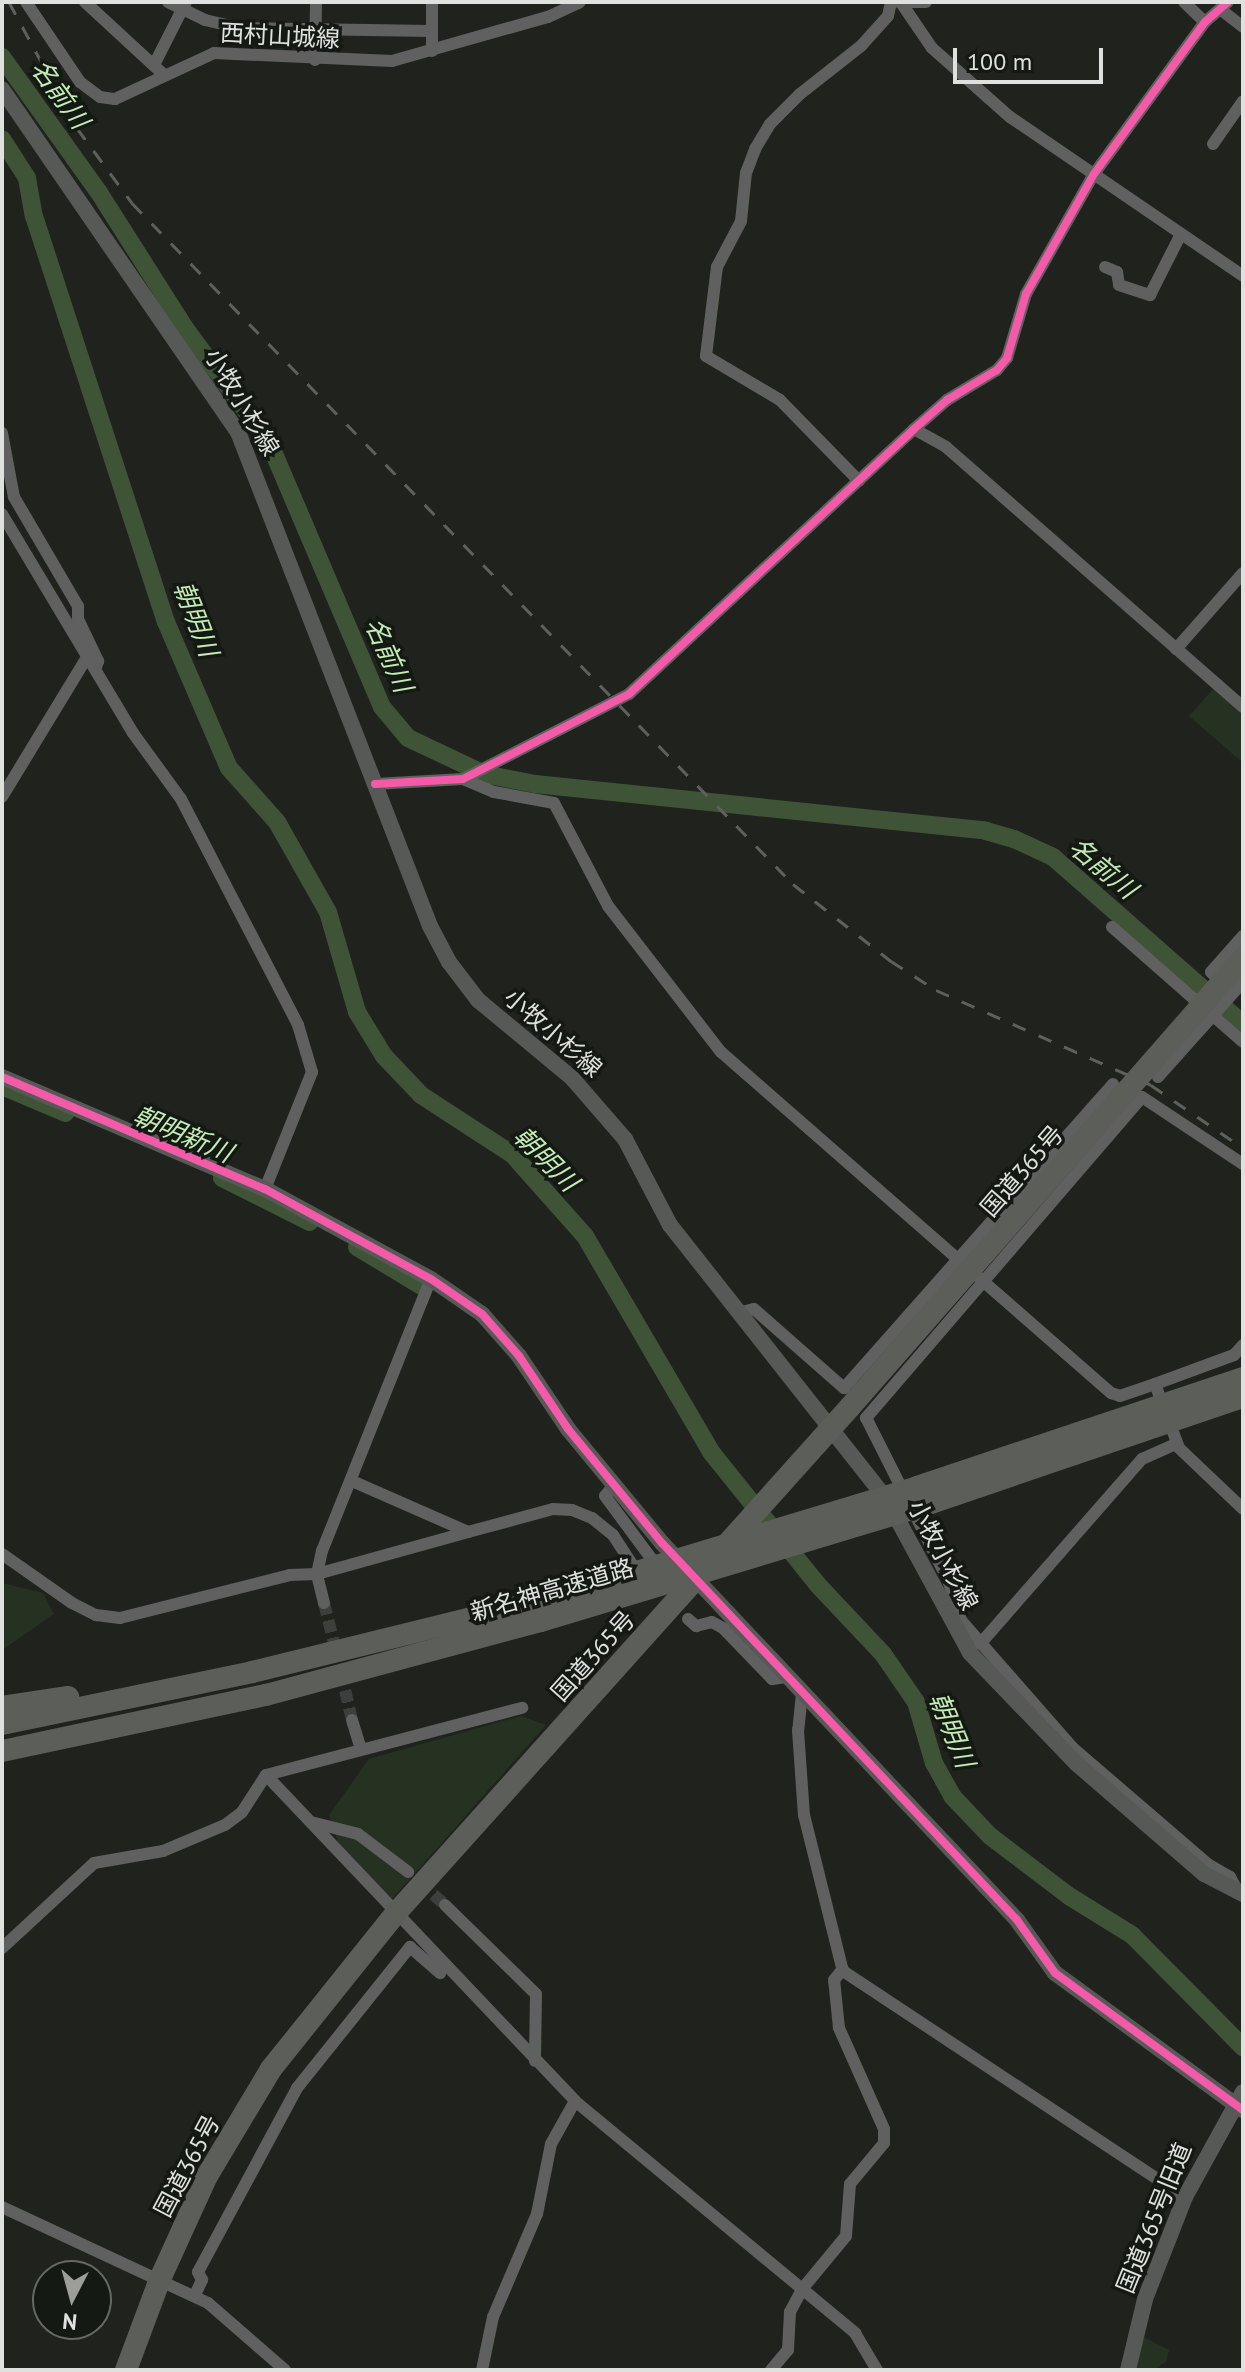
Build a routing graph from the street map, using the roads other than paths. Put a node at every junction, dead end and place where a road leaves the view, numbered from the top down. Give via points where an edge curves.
1 (26, 2) edge
2 (85, 2) edge
3 (168, 2) edge
4 (316, 2) edge
5 (432, 2) edge
6 (580, 2) edge
7 (926, 2) edge
8 (1184, 2) edge
9 (897, 3) edge
10 (184, 6) edge
11 (1224, 6) edge
12 (1205, 22) junction
13 (1243, 27) edge
14 (315, 31) junction
15 (432, 31) junction
16 (432, 51) junction
17 (315, 60) junction
18 (155, 63) junction
19 (164, 75) junction
20 (2, 89) edge
21 (1243, 101) edge
22 (1213, 144) dead end
23 (1094, 174) junction
24 (1181, 234) junction
25 (1105, 267) dead end
26 (1243, 276) edge
27 (914, 429) junction
28 (2, 433) edge
29 (859, 481) junction
30 (2, 485) edge
31 (14, 497) junction
32 (2, 514) edge
33 (1243, 573) edge
34 (1176, 649) junction
35 (87, 657) junction
36 (95, 670) junction
37 (1243, 707) edge
38 (466, 778) junction
39 (375, 784) junction
40 (2, 797) edge
41 (1112, 927) dead end
42 (1243, 936) edge
43 (1243, 958) edge
44 (1243, 982) edge
45 (1236, 997) edge
46 (1216, 1015) junction
47 (1243, 1042) edge
48 (2, 1077) edge
49 (1158, 1077) dead end
50 (1113, 1084) dead end
51 (1243, 1164) edge
52 (265, 1189) junction
53 (959, 1260) junction
54 (431, 1279) junction
55 (983, 1279) junction
56 (738, 1313) junction
57 (1243, 1345) edge
58 (1243, 1378) edge
59 (1155, 1384) junction
60 (1243, 1397) edge
61 (825, 1436) junction
62 (1176, 1444) junction
63 (352, 1481) junction
64 (614, 1485) junction
65 (1243, 1509) edge
66 (468, 1532) junction
67 (2, 1554) edge
68 (704, 1572) junction
69 (317, 1574) junction
70 (324, 1603) tunnel mouth
71 (539, 1611) junction
72 (688, 1619) dead end
73 (407, 1636) junction
74 (980, 1644) junction
75 (786, 1677) junction
76 (802, 1694) junction
77 (266, 1695) junction
78 (2, 1707) edge
79 (522, 1708) dead end
80 (352, 1720) tunnel mouth
81 (2, 1724) edge
82 (360, 1747) junction
83 (2, 1751) edge
84 (2, 1766) edge
85 (266, 1775) junction
86 (315, 1823) junction
87 (408, 1872) tunnel mouth
88 (1240, 1892) edge
89 (445, 1905) tunnel mouth
90 (396, 1913) junction
91 (2, 1948) edge
92 (843, 1969) junction
93 (440, 1973) dead end
94 (535, 2061) junction
95 (575, 2101) junction
96 (1240, 2101) edge
97 (1185, 2197) junction
98 (2, 2207) edge
99 (160, 2279) junction
100 (803, 2288) junction
101 (195, 2295) junction
102 (126, 2370) edge
103 (285, 2370) edge
104 (482, 2370) edge
105 (771, 2370) edge
106 (877, 2370) edge
107 (1128, 2370) edge

1 - 19 street, 西村山城線 via 70,69 100,97 124,96
2 - 18 street
3 - 10 street
4 - 14 street
5 - 15 street
6 - 16 street, 西村山城線 via 548,17
7 - 9 street
8 - 12 street
9 - 23 street via 932,48 1010,117
9 - 29 street via 861,46 770,124 755,149 746,173 741,221 717,267 706,356 780,400
10 - 14 street via 225,26
10 - 18 street
11 - 12 street
11 - 13 street
12 - 23 street
14 - 15 street
14 - 17 street
15 - 16 street
16 - 17 street, 西村山城線 via 373,63
17 - 19 street, 西村山城線 via 214,53
18 - 19 street
20 - 39 main road, 小牧小杉線 via 238,432
21 - 22 street
23 - 24 street
23 - 27 street via 1026,294 1002,365 947,400
24 - 25 street via 1150,295 1119,285 1117,272
24 - 26 street
27 - 29 street
27 - 34 street via 946,447
28 - 31 street
29 - 38 street via 629,694 499,756
30 - 31 street
31 - 36 street via 78,606 78,619 98,661
32 - 35 street
33 - 34 street
34 - 37 street
35 - 36 street
35 - 40 street
36 - 52 street via 181,799 298,1025 312,1072
38 - 39 street
38 - 53 street via 494,792 554,803 608,906 721,1052
39 - 56 main road, 小牧小杉線 via 449,962 478,1000 598,1104 625,1139 670,1225
41 - 46 street
42 - 45 street via 1211,972
43 - 61 highway, 国道365号, bridge
44 - 45 street
45 - 46 street
46 - 47 street
46 - 49 street
48 - 52 main road
50 - 53 street
51 - 55 street via 1142,1097
52 - 54 main road
53 - 55 street
53 - 56 street via 844,1388 754,1309
54 - 63 street
54 - 64 main road via 502,1335
55 - 59 street via 1111,1393 1120,1396
55 - 74 street via 866,1418 949,1582 961,1620
56 - 61 main road, 小牧小杉線
57 - 59 street via 1234,1355
58 - 71 highway, 新名神高速道路, bridge
59 - 62 street
60 - 71 highway, 新名神高速道路, bridge via 922,1506
61 - 68 highway, 国道365号, bridge
61 - 88 main road, 小牧小杉線 via 887,1500 970,1653 1077,1764 1204,1874
62 - 65 street
62 - 74 street via 1142,1459
63 - 66 street
63 - 69 street
64 - 66 street via 605,1496 662,1573 658,1592 630,1566 613,1535 572,1510 553,1509
64 - 68 main road
66 - 69 street
67 - 69 street via 72,1603 96,1615 120,1618 290,1575
68 - 75 main road
68 - 90 highway, 国道365号
69 - 70 street
71 - 73 highway, 新名神高速道路
71 - 77 highway, 新名神高速道路
72 - 75 street via 696,1626 712,1622 723,1628 772,1679
73 - 78 highway
73 - 81 highway, 新名神高速道路
74 - 88 street via 1072,1747 1230,1877
75 - 76 main road
76 - 92 street via 798,1730 804,1815
76 - 96 main road via 995,1897 1055,1973
77 - 83 highway, 新名神高速道路
77 - 84 highway
79 - 82 street
80 - 82 street
82 - 85 street
85 - 86 street
85 - 91 street via 242,1812 225,1825 163,1851 94,1863
86 - 87 street via 358,1834
86 - 90 street
89 - 94 street via 536,1994
90 - 94 street
90 - 99 highway, 国道365号 via 271,2069 207,2176
92 - 97 street
92 - 100 street via 834,1980 839,2028 884,2129 884,2143 850,2184 841,2247
93 - 101 street via 410,1947 306,2077 198,2272 202,2280
94 - 95 street
95 - 100 street
95 - 104 street via 551,2144 537,2214 493,2317
96 - 97 main road, 国道365号旧道
97 - 107 main road, 国道365号旧道 via 1145,2299
98 - 99 street
99 - 101 street
99 - 102 highway, 国道365号
100 - 105 street via 790,2312 788,2350
100 - 106 street via 855,2333
101 - 103 street

